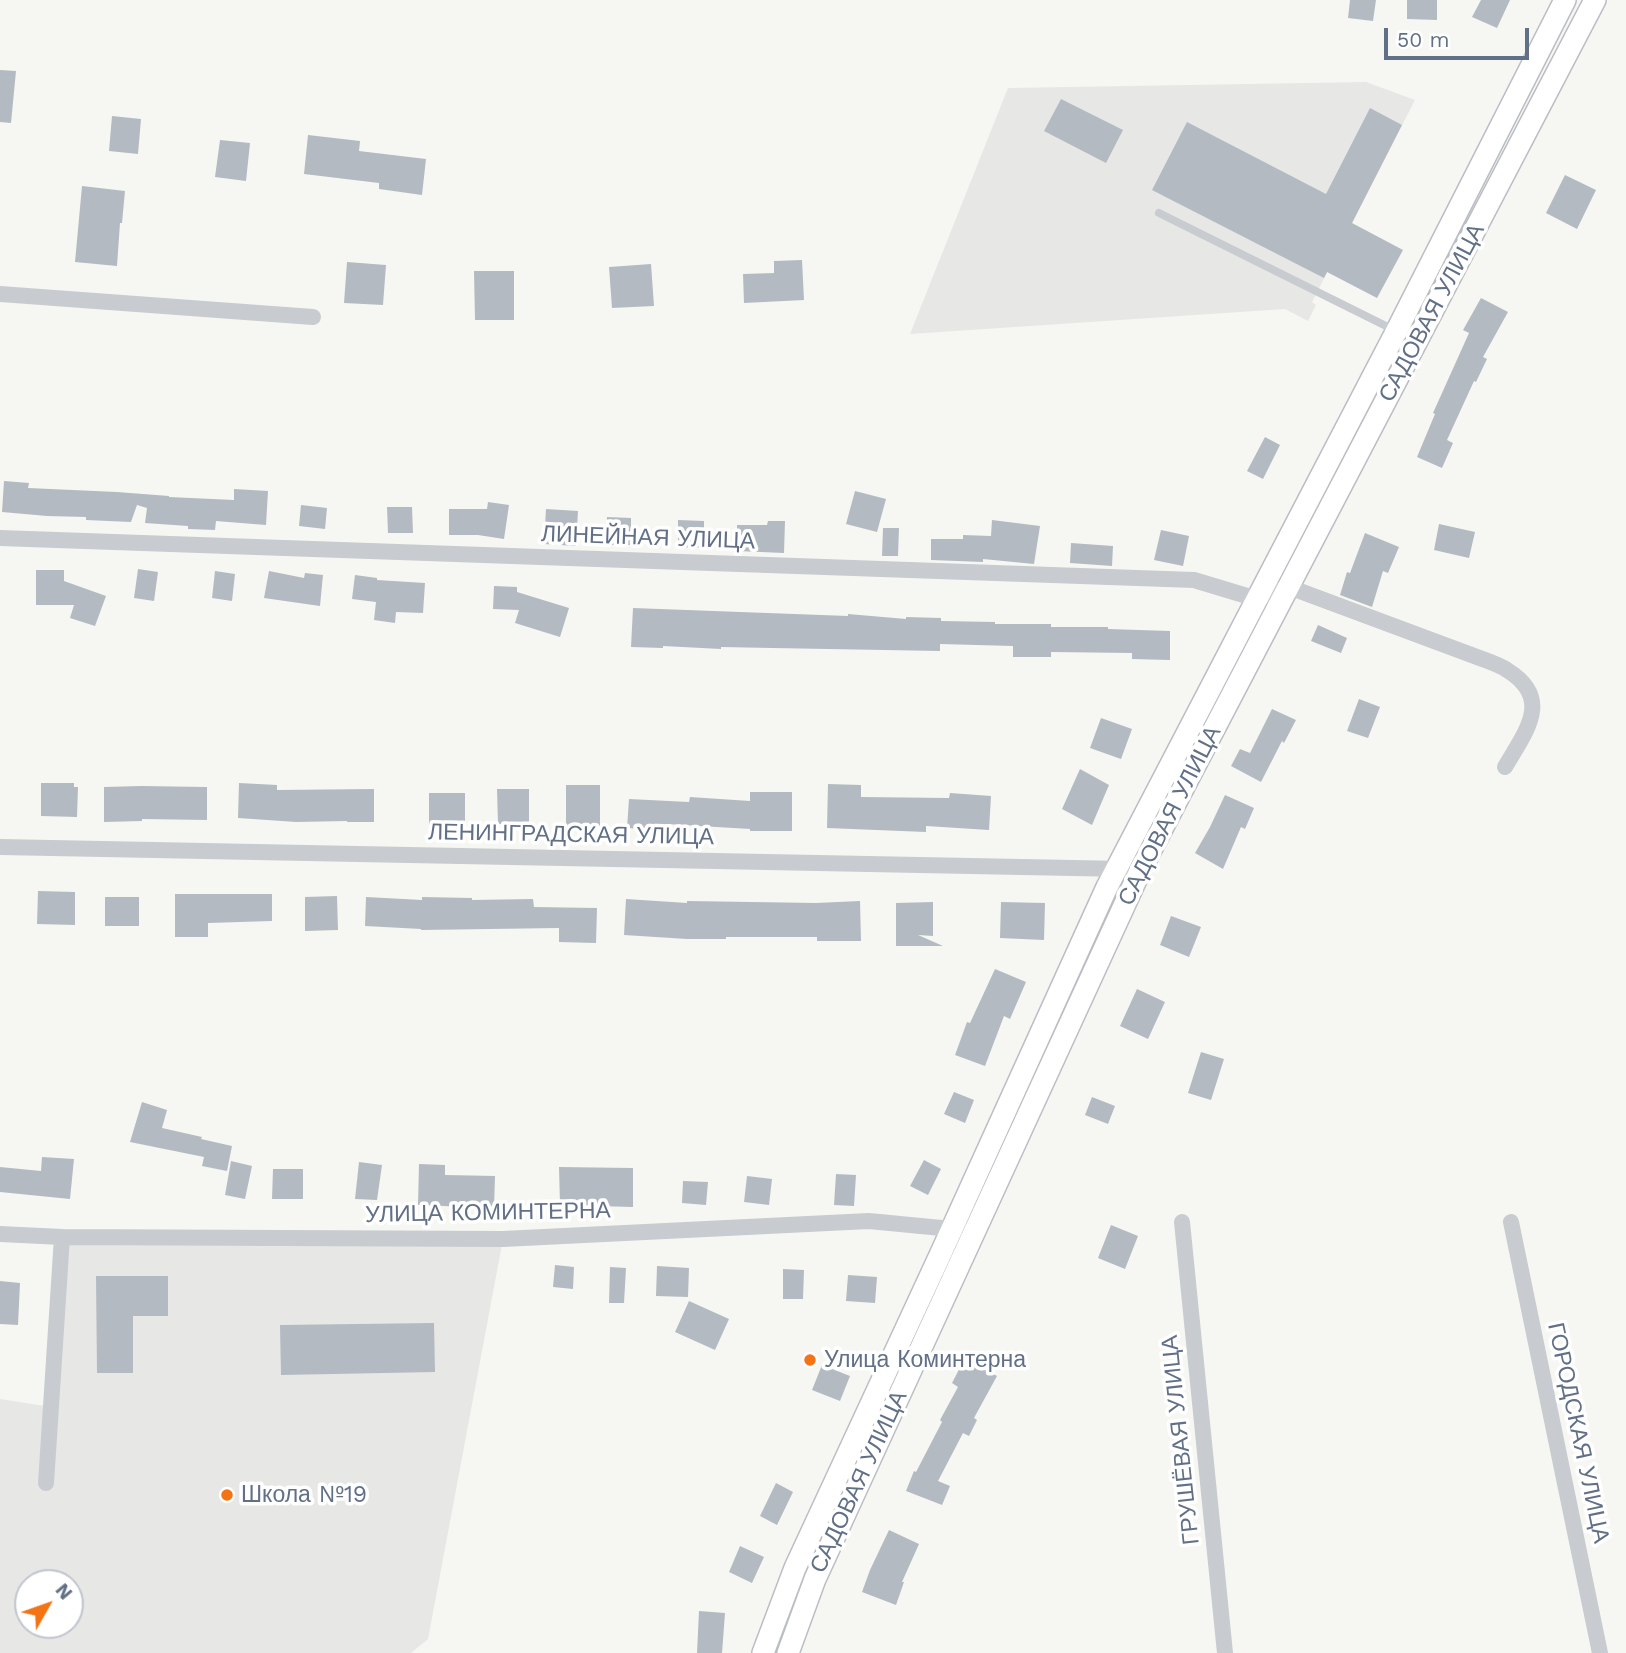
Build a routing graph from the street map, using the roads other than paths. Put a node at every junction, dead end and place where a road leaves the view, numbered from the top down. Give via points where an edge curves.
1 (1565, 0) edge
2 (1595, 0) edge
3 (1159, 213) dead end
4 (0, 294) edge
5 (313, 317) dead end
6 (1396, 332) junction
7 (0, 538) edge
8 (1289, 587) junction
9 (1257, 599) junction
10 (1505, 767) dead end
11 (0, 847) edge
12 (1117, 869) junction
13 (1141, 869) junction
14 (1182, 1222) dead end
15 (1511, 1222) dead end
16 (951, 1230) junction
17 (975, 1230) junction
18 (0, 1234) edge
19 (62, 1237) junction
20 (46, 1483) dead end
21 (763, 1653) edge
22 (788, 1653) edge
23 (1225, 1653) edge
24 (1600, 1653) edge

1 - 6 street, САДОВАЯ УЛИЦА
2 - 8 street, САДОВАЯ УЛИЦА
3 - 6 lane
4 - 5 street
6 - 9 street, САДОВАЯ УЛИЦА
7 - 9 street, ЛИНЕЙНАЯ УЛИЦА via 1194,580
8 - 9 street
8 - 10 street via 1505,668 1522,680 1530,692 1533,711
8 - 13 street, САДОВАЯ УЛИЦА
9 - 12 street, САДОВАЯ УЛИЦА
11 - 12 street, ЛЕНИНГРАДСКАЯ УЛИЦА
12 - 13 street, ЛЕНИНГРАДСКАЯ УЛИЦА
12 - 16 street, САДОВАЯ УЛИЦА
13 - 17 street, САДОВАЯ УЛИЦА
14 - 23 street, ГРУШЁВАЯ УЛИЦА
15 - 24 street, ГОРОДСКАЯ УЛИЦА
16 - 17 street, УЛИЦА КОМИНТЕРНА
16 - 19 street, УЛИЦА КОМИНТЕРНА via 869,1221 503,1239
16 - 21 street, САДОВАЯ УЛИЦА via 794,1568
17 - 22 street, САДОВАЯ УЛИЦА via 815,1579
18 - 19 street, УЛИЦА КОМИНТЕРНА
19 - 20 street

